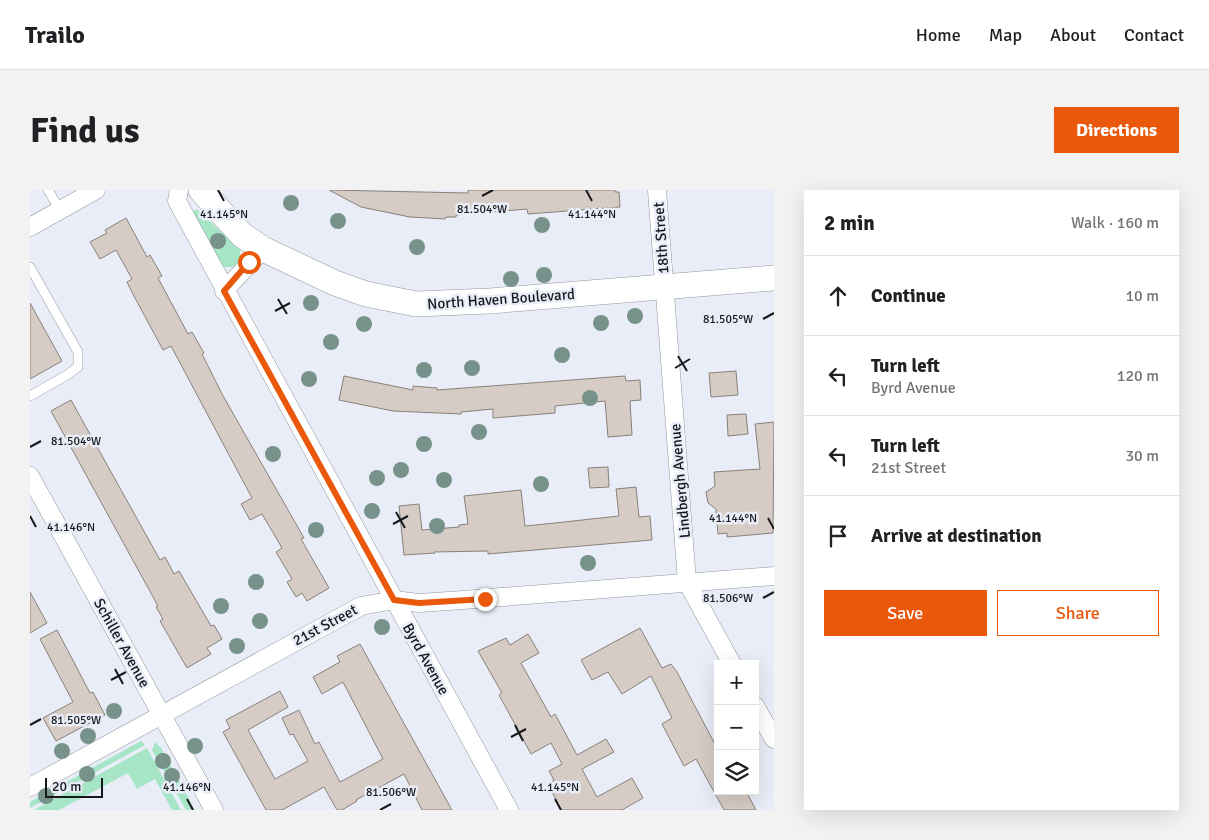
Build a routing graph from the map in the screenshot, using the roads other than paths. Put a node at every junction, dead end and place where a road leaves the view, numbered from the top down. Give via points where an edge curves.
1 (48, 190) edge
2 (96, 190) edge
3 (179, 190) edge
4 (201, 190) edge
5 (657, 190) edge
6 (60, 210) junction
7 (30, 226) edge
8 (263, 249) junction
9 (30, 267) edge
10 (774, 278) edge
11 (664, 287) junction
12 (224, 291) junction
13 (30, 396) edge
14 (30, 476) edge
15 (774, 576) edge
16 (687, 582) junction
17 (394, 600) junction
18 (730, 660) edge
19 (759, 713) edge
20 (162, 715) junction
21 (774, 739) edge
22 (30, 787) edge
23 (214, 810) edge
24 (509, 810) edge

1 - 6 lane
2 - 6 street
3 - 12 street, Byrd Avenue via 177,201
4 - 8 street, North Haven Boulevard via 242,235
5 - 11 street, 18th Street
6 - 7 street
8 - 11 street, North Haven Boulevard via 366,294 418,304
8 - 12 street
9 - 13 lane via 78,352 78,367
10 - 11 street, North Haven Boulevard
11 - 16 street, Lindbergh Avenue
12 - 17 street, Byrd Avenue
14 - 20 street, Schiller Avenue
15 - 16 street, 21st Street
16 - 17 street, 21st Street via 419,603
16 - 18 street, Lindbergh Avenue
17 - 20 street, 21st Street via 361,606
17 - 24 street, Byrd Avenue
19 - 21 street
20 - 22 street, 21st Street
20 - 23 street, Schiller Avenue

